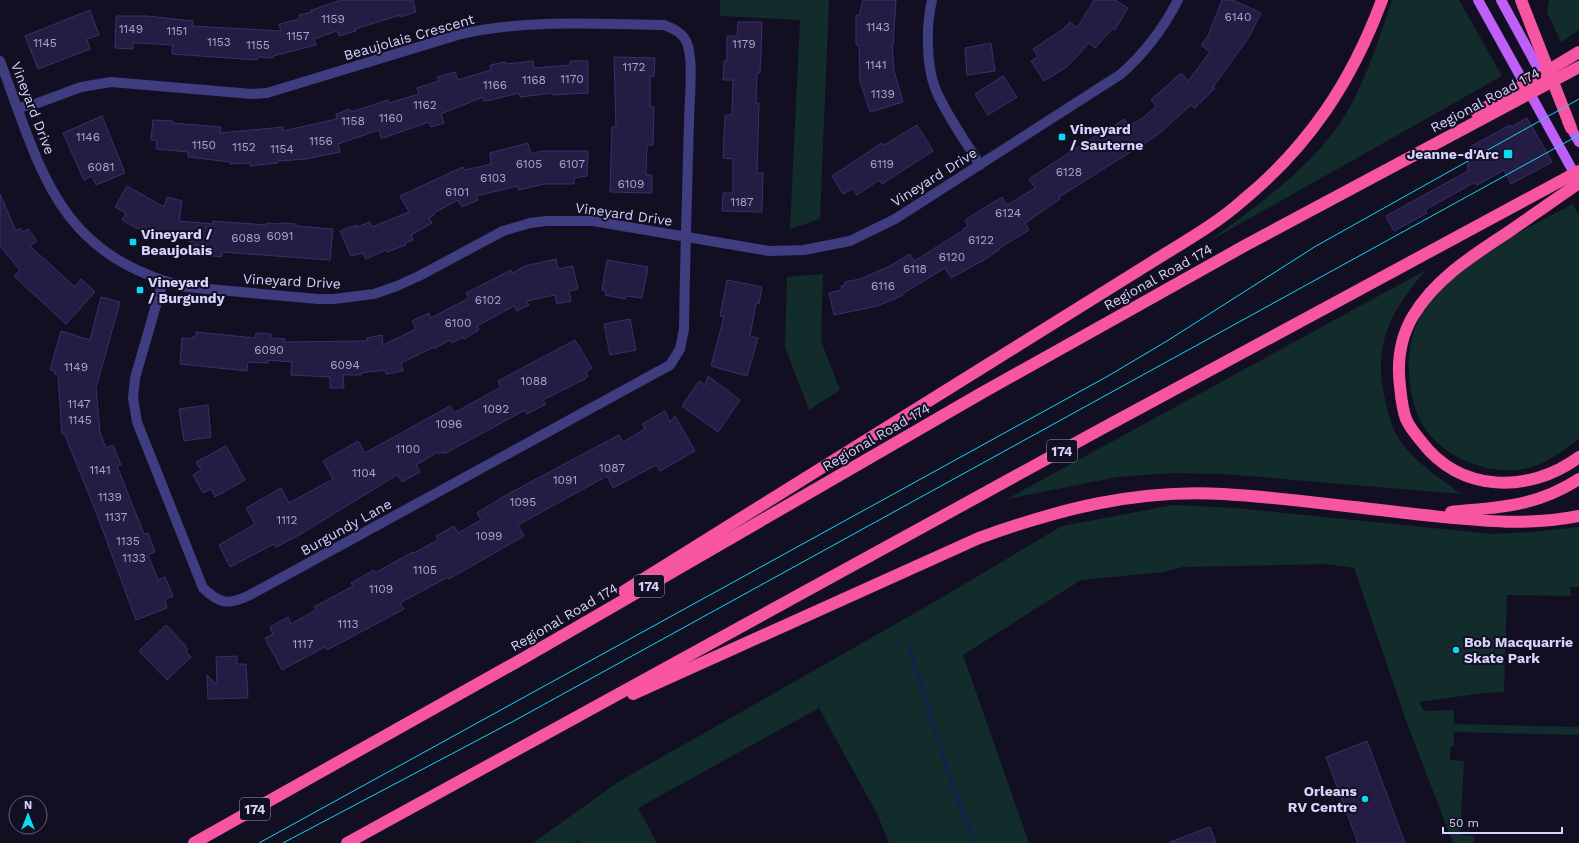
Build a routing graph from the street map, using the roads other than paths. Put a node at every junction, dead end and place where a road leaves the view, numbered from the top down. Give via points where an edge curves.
1 (932, 0) edge
2 (1178, 0) edge
3 (1382, 0) edge
4 (1478, 0) edge
5 (1501, 0) edge
6 (1521, 0) edge
7 (1579, 52) edge
8 (0, 61) edge
9 (1579, 67) edge
10 (18, 108) junction
11 (1571, 128) junction
12 (1579, 142) edge
13 (980, 165) junction
14 (1579, 170) edge
15 (1579, 183) edge
16 (1333, 198) junction
17 (685, 236) junction
18 (163, 281) junction
19 (1579, 457) edge
20 (1579, 479) edge
21 (1426, 515) junction
22 (1579, 516) edge
23 (546, 734) junction
24 (316, 774) junction
25 (194, 843) edge
26 (347, 843) edge

1 - 13 street via 929,12 929,53 935,88
2 - 13 street, Vineyard Drive via 1158,35 1122,74
3 - 24 highway via 1360,55 1317,123 1303,142 1242,202 1158,258 498,671
4 - 15 main road
5 - 11 main road
6 - 11 highway
7 - 16 highway
8 - 10 street, Vineyard Drive
9 - 16 highway, Regional Road 174 / 174
10 - 17 street, Beaujolais Crescent via 81,87 111,82 252,94 267,93 483,29 536,23 664,25 682,35 690,54
10 - 18 street, Vineyard Drive via 44,176 55,197 78,228 92,242 124,264
11 - 12 main road
13 - 17 street, Vineyard Drive via 895,219 850,241 804,250 769,251
14 - 23 highway, 174
15 - 19 highway via 1477,253 1428,294 1401,342 1398,372 1406,419 1431,454 1451,469 1492,482 1518,483 1542,477
16 - 24 highway, Regional Road 174 / 174 via 980,394 522,659
17 - 18 street, Vineyard Drive via 593,221 530,223 497,234 397,286 374,294 334,299 210,290
17 - 18 street, Burgundy Lane via 683,340 670,364 233,603 215,599 203,588 137,422 133,398 135,378
20 - 21 highway via 1550,496 1516,506
21 - 22 highway via 1515,522
21 - 23 highway via 1222,494 1166,493 1076,507 1028,520 978,538
23 - 26 highway, 174
24 - 25 highway, Regional Road 174 / 174

